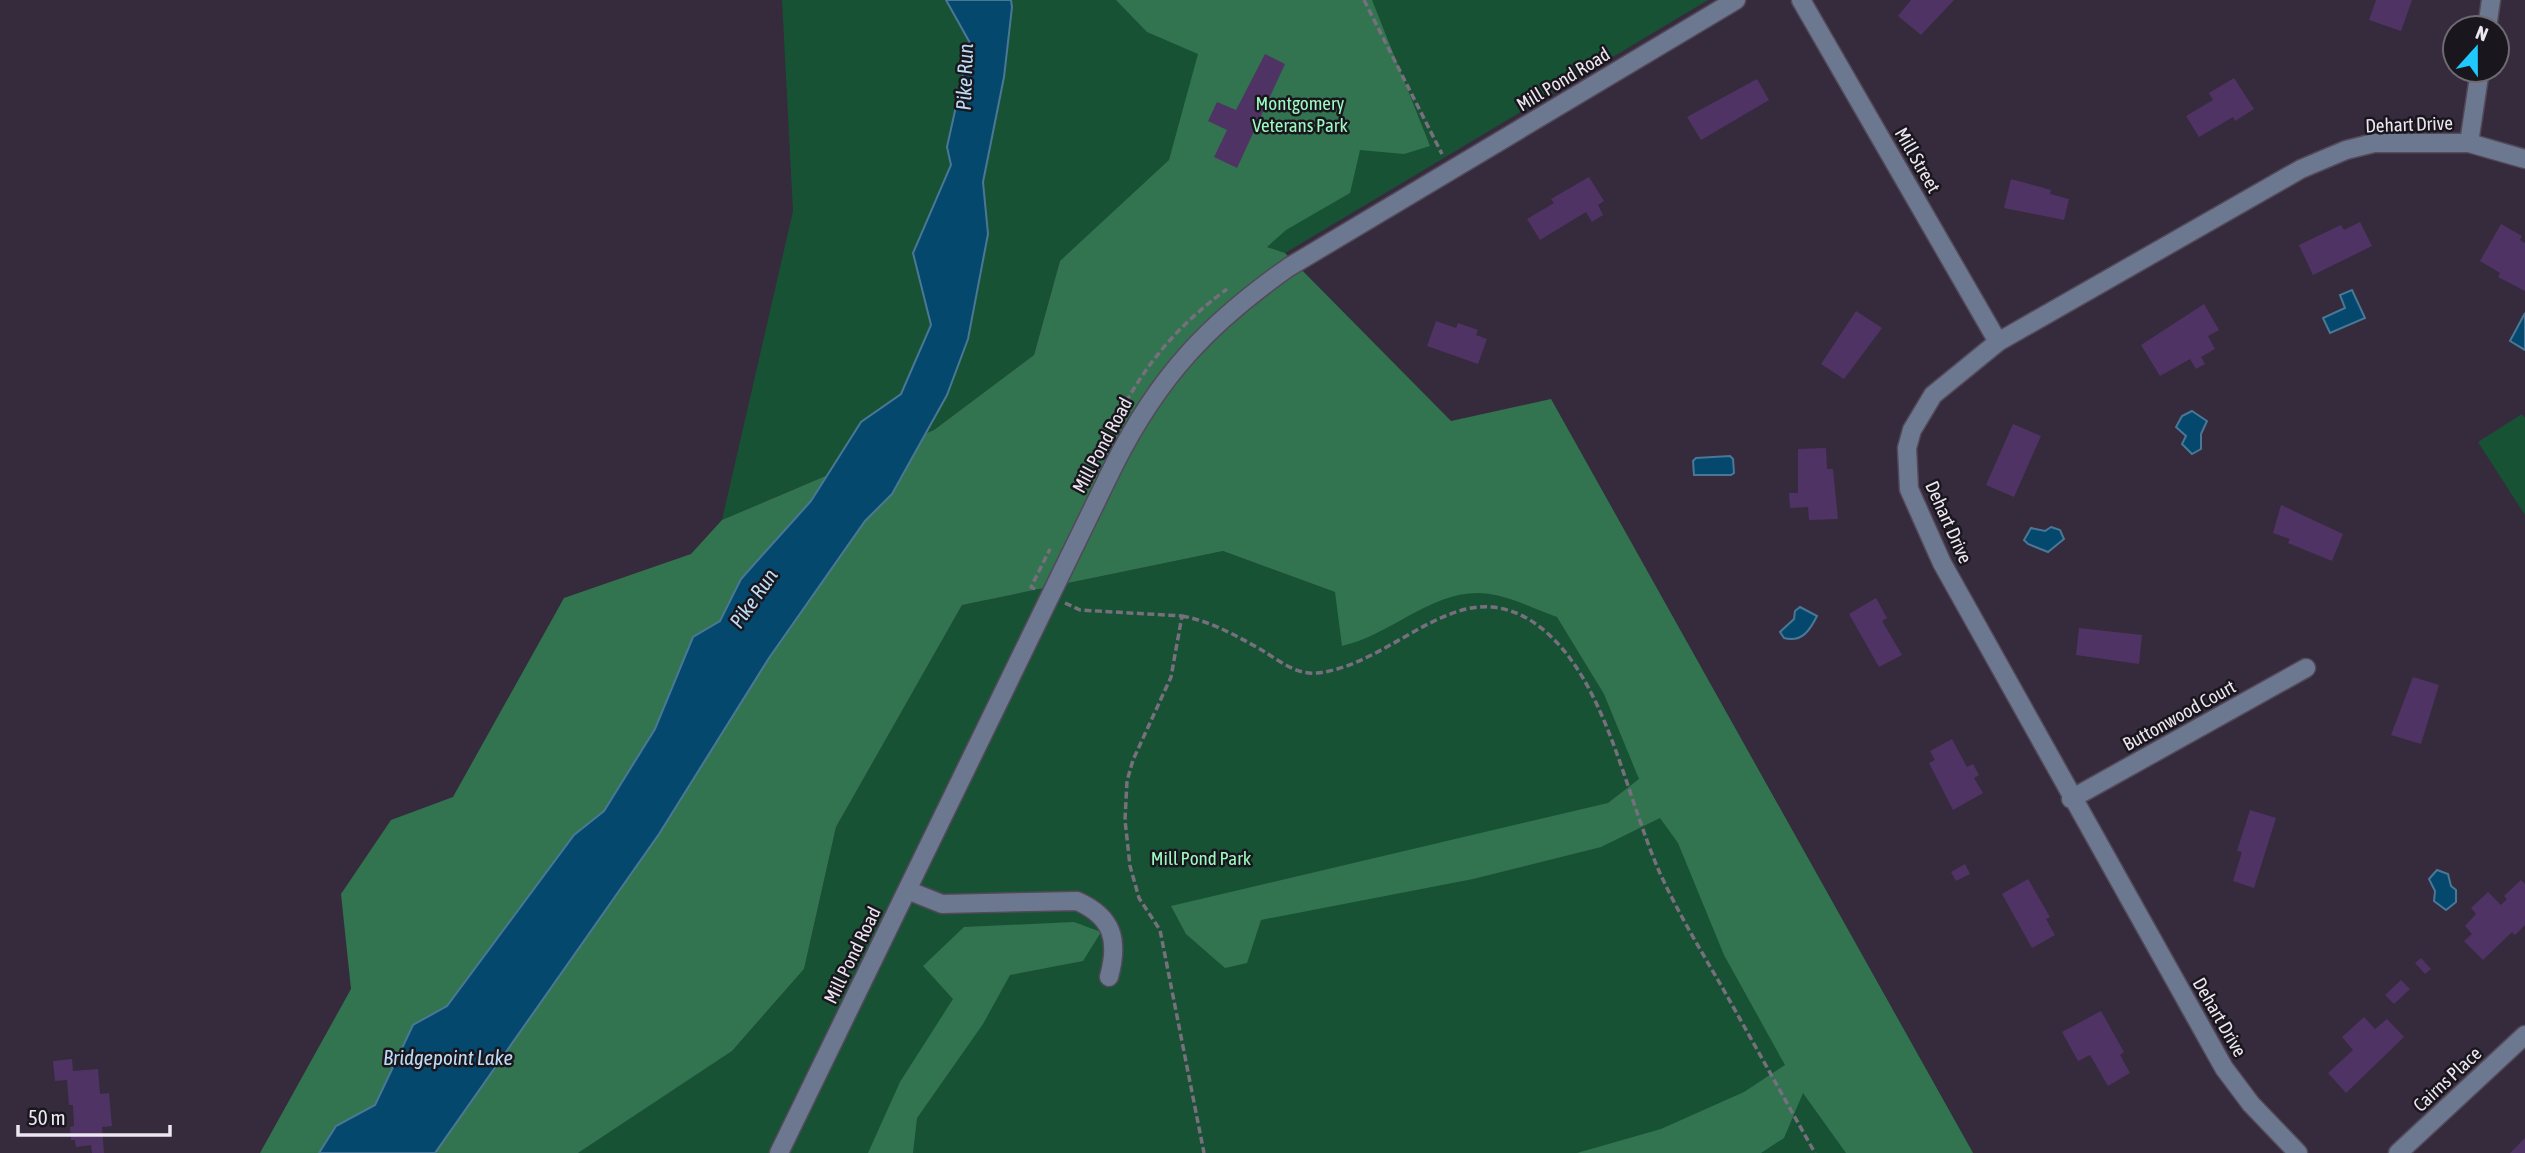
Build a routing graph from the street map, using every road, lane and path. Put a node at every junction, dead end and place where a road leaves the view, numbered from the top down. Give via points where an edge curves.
1 (1736, 0) edge
2 (1801, 0) edge
3 (2478, 84) edge
4 (2469, 143) junction
5 (2525, 159) edge
6 (1998, 342) junction
7 (1060, 601) dead end
8 (1182, 616) junction
9 (2306, 668) dead end
10 (2071, 799) junction
11 (907, 890) junction
12 (1109, 977) dead end
13 (2525, 1035) edge
14 (779, 1153) edge
15 (1204, 1153) edge
16 (1815, 1153) edge
17 (2298, 1153) edge
18 (2398, 1153) edge

1 - 11 street, Mill Pond Road via 1289,267 1230,311 1167,375 1130,432
2 - 6 street, Mill Street
3 - 4 street
4 - 5 street, Dehart Drive
4 - 6 street, Dehart Drive via 2374,143 2301,169
6 - 10 street, Dehart Drive via 1933,395 1907,448 1909,489 1942,563
7 - 8 path via 1080,610
8 - 15 path via 1171,677 1127,780 1125,820 1129,866 1139,898 1160,930
8 - 16 path via 1200,619 1284,665 1314,674 1370,657 1466,608 1494,607 1543,627 1593,695 1679,912
9 - 10 street, Buttonwood Court
10 - 17 street, Dehart Drive via 2224,1068 2250,1104
11 - 12 street via 942,904 1077,901 1096,909 1113,937
11 - 14 street, Mill Pond Road
13 - 18 street, Cairns Place

